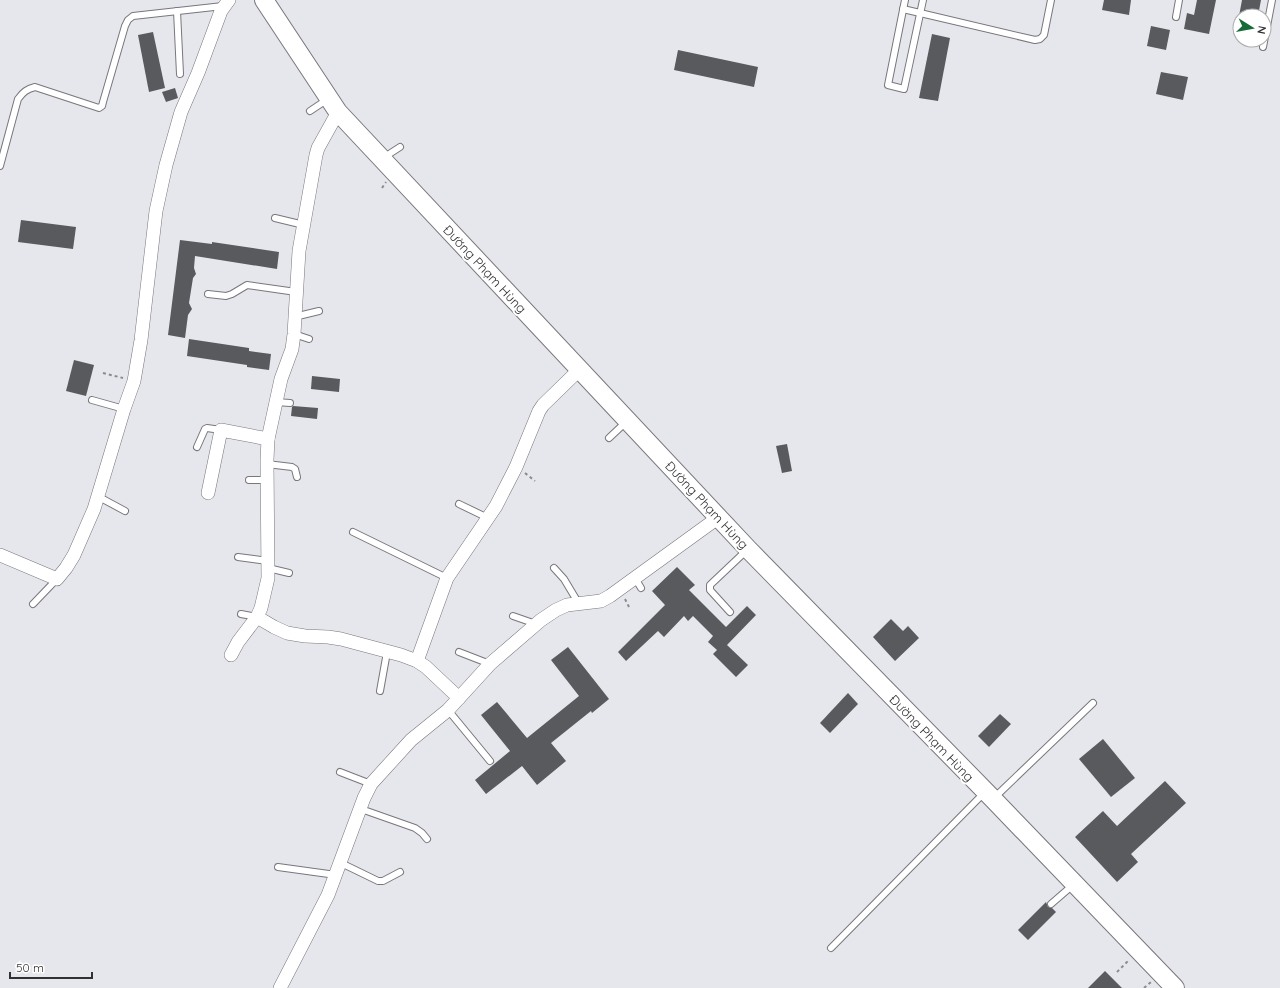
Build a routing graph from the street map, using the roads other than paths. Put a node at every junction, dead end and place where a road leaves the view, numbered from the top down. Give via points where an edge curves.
1 (264, 0) edge
2 (905, 0) edge
3 (923, 0) edge
4 (1051, 0) edge
5 (1180, 0) edge
6 (227, 3) edge
7 (903, 9) junction
8 (177, 11) junction
9 (920, 13) junction
10 (1176, 17) dead end
11 (180, 74) dead end
12 (334, 106) junction
13 (310, 111) dead end
14 (400, 147) dead end
15 (382, 158) junction
16 (0, 166) edge
17 (275, 218) dead end
18 (304, 225) junction
19 (296, 292) junction
20 (208, 294) dead end
21 (319, 311) dead end
22 (294, 317) junction
23 (294, 334) junction
24 (309, 339) dead end
25 (579, 370) junction
26 (92, 400) dead end
27 (276, 402) junction
28 (290, 403) dead end
29 (124, 409) junction
30 (628, 421) junction
31 (221, 430) junction
32 (268, 438) junction
33 (609, 438) dead end
34 (197, 448) dead end
35 (267, 464) junction
36 (297, 477) dead end
37 (249, 480) dead end
38 (267, 480) junction
39 (208, 493) dead end
40 (99, 497) junction
41 (459, 504) dead end
42 (125, 511) dead end
43 (719, 517) junction
44 (488, 518) junction
45 (353, 532) dead end
46 (748, 549) junction
47 (0, 555) edge
48 (238, 557) dead end
49 (268, 565) junction
50 (554, 568) dead end
51 (289, 573) dead end
52 (447, 578) junction
53 (57, 579) junction
54 (33, 604) dead end
55 (579, 604) junction
56 (730, 612) dead end
57 (241, 614) dead end
58 (513, 616) dead end
59 (257, 617) junction
60 (536, 624) junction
61 (387, 652) junction
62 (460, 652) dead end
63 (231, 655) dead end
64 (417, 661) junction
65 (490, 664) junction
66 (380, 691) dead end
67 (460, 698) junction
68 (1093, 703) dead end
69 (448, 710) junction
70 (490, 761) dead end
71 (340, 772) dead end
72 (371, 784) junction
73 (989, 796) junction
74 (361, 809) junction
75 (427, 839) dead end
76 (278, 867) dead end
77 (339, 869) junction
78 (400, 872) dead end
79 (1074, 884) junction
80 (1051, 904) dead end
81 (831, 948) dead end
82 (280, 988) edge
83 (1175, 988) edge

1 - 12 main road, Đường Phạm Hùng
2 - 7 lane
3 - 9 lane
4 - 9 lane via 1044,35 1035,40
5 - 10 lane
6 - 8 lane
6 - 29 street via 221,11 181,112 166,165 156,212 134,381
7 - 9 lane
7 - 9 lane via 888,85 904,89
8 - 11 lane
8 - 16 lane via 133,16 128,20 124,26 102,106 99,108 35,87 23,92 18,99
12 - 13 lane
12 - 15 main road, Đường Phạm Hùng
12 - 18 street via 318,148
14 - 15 lane
15 - 25 main road, Đường Phạm Hùng
17 - 18 lane
18 - 19 street
19 - 20 lane via 247,285 226,296
19 - 22 street
21 - 22 lane
22 - 23 street
23 - 24 lane
23 - 27 street
25 - 30 main road, Đường Phạm Hùng
25 - 44 street via 539,411 516,467
26 - 29 lane
27 - 28 lane
27 - 32 street
29 - 40 street
30 - 33 lane
30 - 43 main road, Đường Phạm Hùng
31 - 32 street
31 - 34 lane via 207,428
31 - 39 street
32 - 35 street
35 - 36 lane via 292,467
35 - 38 street
37 - 38 lane
38 - 49 street
40 - 42 lane
40 - 53 street via 74,555
41 - 44 lane
43 - 46 main road, Đường Phạm Hùng
43 - 55 street via 638,583 601,601
44 - 52 street
45 - 52 lane
46 - 56 lane via 710,585 710,590
46 - 73 main road, Đường Phạm Hùng
47 - 53 street
48 - 49 lane
49 - 51 lane
49 - 59 street via 268,578
50 - 55 lane
52 - 64 street
53 - 54 lane
55 - 60 street via 567,605 556,610
57 - 59 lane
58 - 60 lane
59 - 61 street via 287,633 341,639
59 - 63 street
60 - 65 street
61 - 64 street
61 - 66 lane
62 - 65 lane
64 - 67 street
65 - 67 street
67 - 69 street
68 - 73 lane
69 - 70 lane
69 - 72 street via 411,740
71 - 72 lane
72 - 74 street
73 - 79 main road, Đường Phạm Hùng
73 - 81 lane
74 - 75 lane via 415,828
74 - 77 street
76 - 77 lane
77 - 78 lane via 378,881 384,881
77 - 82 street
79 - 80 lane
79 - 83 main road, Đường Phạm Hùng

